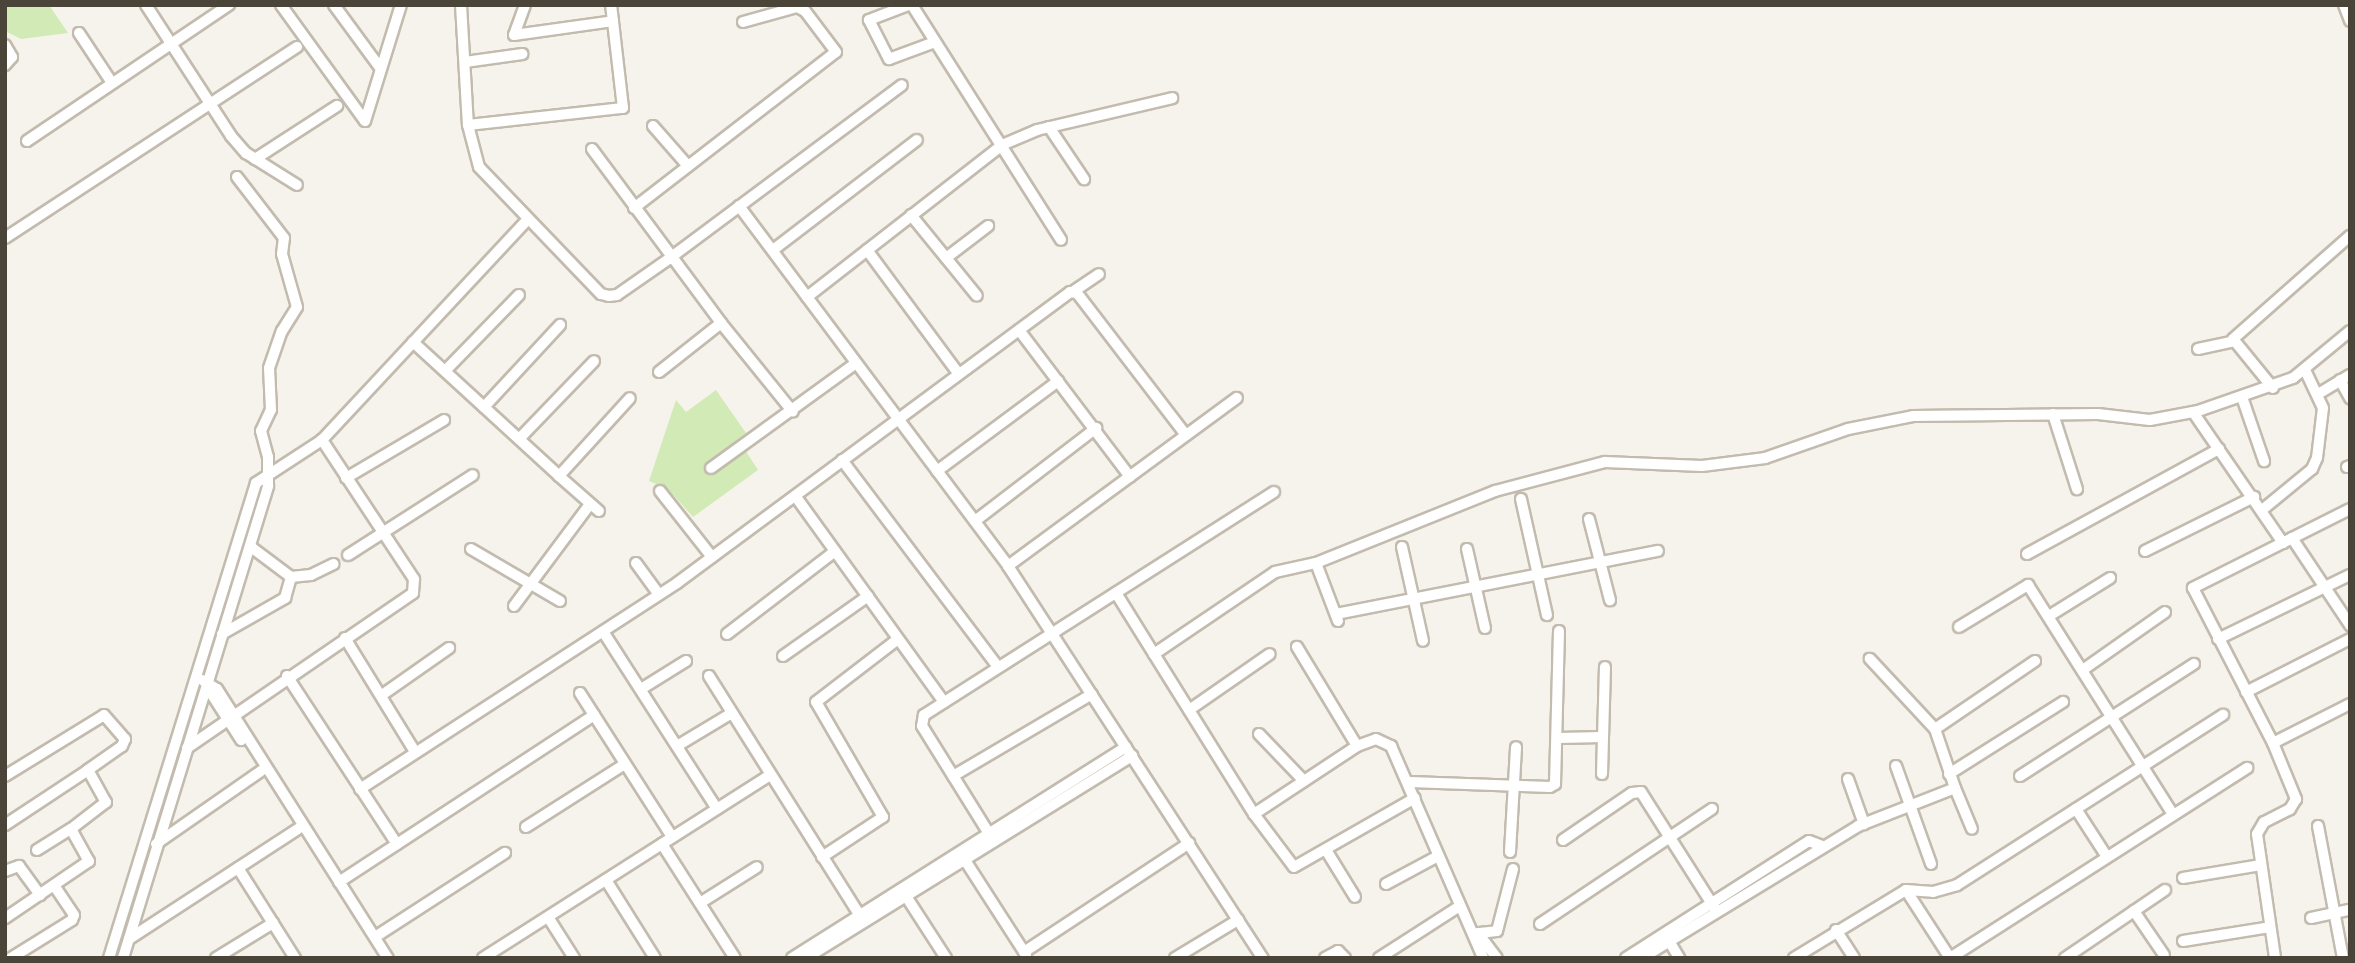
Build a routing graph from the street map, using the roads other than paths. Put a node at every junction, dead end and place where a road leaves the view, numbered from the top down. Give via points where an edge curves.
1 (146, 5) edge
2 (229, 5) edge
3 (281, 5) edge
4 (334, 5) edge
5 (401, 5) edge
6 (461, 5) edge
7 (524, 5) edge
8 (611, 5) edge
9 (2344, 5) edge
10 (912, 10) edge
11 (613, 21) junction
12 (2350, 21) edge
13 (743, 22) dead end
14 (79, 33) dead end
15 (928, 37) junction
16 (5, 45) edge
17 (170, 45) junction
18 (297, 47) dead end
19 (522, 54) dead end
20 (465, 62) junction
21 (5, 65) edge
22 (381, 69) junction
23 (112, 83) junction
24 (902, 85) dead end
25 (1172, 98) dead end
26 (209, 105) junction
27 (337, 106) dead end
28 (468, 125) junction
29 (653, 126) dead end
30 (1049, 127) junction
31 (917, 140) dead end
32 (27, 141) dead end
33 (1002, 145) junction
34 (592, 149) dead end
35 (255, 159) junction
36 (688, 166) junction
37 (237, 177) dead end
38 (1084, 179) dead end
39 (297, 185) dead end
40 (739, 206) junction
41 (634, 208) junction
42 (911, 215) junction
43 (528, 219) junction
44 (988, 226) dead end
45 (2350, 236) edge
46 (5, 238) edge
47 (1061, 240) dead end
48 (772, 250) junction
49 (867, 250) junction
50 (670, 258) junction
51 (946, 258) junction
52 (1099, 274) dead end
53 (1074, 291) junction
54 (519, 295) dead end
55 (978, 296) dead end
56 (807, 297) junction
57 (721, 323) junction
58 (560, 325) dead end
59 (1019, 330) junction
60 (2350, 331) edge
61 (413, 342) junction
62 (2232, 342) junction
63 (2199, 349) dead end
64 (594, 360) dead end
65 (856, 363) junction
66 (2305, 370) junction
67 (445, 371) junction
68 (659, 372) dead end
69 (958, 373) junction
70 (2345, 377) edge
71 (1058, 381) junction
72 (2273, 388) junction
73 (2318, 394) junction
74 (2242, 397) junction
75 (630, 398) dead end
76 (1237, 398) dead end
77 (2350, 398) edge
78 (484, 407) junction
79 (793, 412) junction
80 (2193, 412) junction
81 (2053, 414) junction
82 (894, 419) junction
83 (444, 420) dead end
84 (1096, 428) junction
85 (1185, 435) junction
86 (519, 439) junction
87 (321, 440) junction
88 (2219, 449) junction
89 (842, 460) junction
90 (2264, 461) dead end
91 (711, 468) dead end
92 (937, 471) junction
93 (269, 472) junction
94 (473, 475) dead end
95 (559, 476) junction
96 (1130, 477) junction
97 (346, 478) junction
98 (2077, 489) dead end
99 (660, 491) dead end
100 (1274, 492) dead end
101 (796, 496) junction
102 (2254, 497) junction
103 (1521, 499) dead end
104 (2350, 509) edge
105 (2262, 510) junction
106 (1589, 519) dead end
107 (975, 521) junction
108 (384, 535) junction
109 (2288, 540) junction
110 (251, 547) junction
111 (1402, 547) dead end
112 (471, 548) dead end
113 (1467, 549) dead end
114 (835, 551) junction
115 (1657, 551) dead end
116 (2145, 551) dead end
117 (2027, 554) dead end
118 (348, 555) dead end
119 (712, 557) junction
120 (1600, 562) junction
121 (636, 563) dead end
122 (1315, 563) junction
123 (334, 564) dead end
124 (1008, 566) junction
125 (1537, 574) junction
126 (2350, 575) edge
127 (291, 577) junction
128 (2110, 578) dead end
129 (531, 584) junction
130 (1476, 586) junction
131 (2325, 587) junction
132 (1116, 593) junction
133 (659, 595) junction
134 (868, 596) junction
135 (1414, 599) junction
136 (1611, 600) dead end
137 (560, 601) dead end
138 (514, 606) dead end
139 (2165, 612) dead end
140 (1547, 615) dead end
141 (2049, 616) junction
142 (2350, 625) edge
143 (1959, 627) dead end
144 (1485, 628) dead end
145 (1052, 630) junction
146 (1559, 631) dead end
147 (604, 633) junction
148 (222, 634) junction
149 (727, 634) dead end
150 (345, 638) junction
151 (898, 639) junction
152 (2218, 639) junction
153 (2350, 639) edge
154 (1423, 640) dead end
155 (1297, 647) dead end
156 (449, 648) dead end
157 (1154, 654) junction
158 (1270, 654) dead end
159 (783, 656) dead end
160 (1870, 659) dead end
161 (686, 661) dead end
162 (2035, 661) dead end
163 (2194, 664) dead end
164 (998, 667) junction
165 (1605, 667) dead end
166 (2084, 669) junction
167 (287, 676) junction
168 (709, 676) dead end
169 (196, 677) junction
170 (210, 685) junction
171 (641, 689) junction
172 (2246, 692) junction
173 (580, 693) dead end
174 (1091, 694) junction
175 (382, 695) junction
176 (944, 702) junction
177 (2063, 702) dead end
178 (2350, 704) edge
179 (1189, 710) junction
180 (732, 713) junction
181 (229, 715) junction
182 (594, 715) junction
183 (2223, 715) dead end
184 (2113, 718) junction
185 (1935, 729) junction
186 (1259, 734) dead end
187 (1602, 737) junction
188 (1559, 738) junction
189 (2273, 743) junction
190 (677, 746) junction
191 (1357, 746) junction
192 (1516, 747) dead end
193 (187, 748) junction
194 (1129, 751) junction
195 (415, 752) junction
196 (625, 765) junction
197 (1896, 766) dead end
198 (2142, 766) junction
199 (2247, 768) dead end
200 (88, 770) junction
201 (261, 771) junction
202 (1602, 774) dead end
203 (1949, 774) junction
204 (770, 775) junction
205 (5, 776) edge
206 (953, 776) junction
207 (2020, 776) dead end
208 (1848, 779) dead end
209 (1304, 781) junction
210 (1410, 782) junction
211 (1514, 783) junction
212 (1955, 788) junction
213 (360, 789) junction
214 (1415, 798) junction
215 (1911, 805) junction
216 (717, 808) junction
217 (1712, 808) dead end
218 (2076, 809) junction
219 (1254, 814) junction
220 (2174, 814) junction
221 (1864, 824) junction
222 (5, 825) edge
223 (2318, 825) dead end
224 (526, 827) dead end
225 (71, 829) junction
226 (298, 829) junction
227 (1972, 829) dead end
228 (991, 836) junction
229 (1672, 836) junction
230 (1563, 840) dead end
231 (667, 841) junction
232 (152, 842) junction
233 (1189, 843) junction
234 (397, 844) junction
235 (37, 850) dead end
236 (1326, 850) junction
237 (1510, 852) dead end
238 (505, 853) dead end
239 (962, 855) junction
240 (1438, 856) junction
241 (822, 857) junction
242 (2107, 857) junction
243 (1931, 864) dead end
244 (2261, 864) junction
245 (757, 867) dead end
246 (238, 868) junction
247 (1513, 869) dead end
248 (5, 872) edge
249 (2183, 878) dead end
250 (606, 880) junction
251 (340, 882) junction
252 (1386, 884) dead end
253 (54, 885) junction
254 (1906, 890) junction
255 (2165, 890) dead end
256 (903, 891) junction
257 (40, 895) junction
258 (1355, 897) dead end
259 (700, 903) junction
260 (1714, 906) junction
261 (1458, 907) junction
262 (2350, 910) edge
263 (2134, 911) junction
264 (2335, 913) junction
265 (859, 914) junction
266 (548, 917) junction
267 (5, 918) edge
268 (2311, 918) dead end
269 (1238, 920) junction
270 (273, 923) junction
271 (1540, 924) dead end
272 (2270, 927) junction
273 (1836, 930) junction
274 (1474, 932) junction
275 (375, 937) junction
276 (1666, 937) junction
277 (129, 939) junction
278 (2183, 941) dead end
279 (2081, 947) junction
280 (1026, 955) edge
281 (2164, 955) dead end
282 (11, 958) edge
283 (109, 958) edge
284 (123, 958) edge
285 (216, 958) edge
286 (295, 958) edge
287 (380, 958) edge
288 (388, 958) edge
289 (483, 958) edge
290 (574, 958) edge
291 (654, 958) edge
292 (735, 958) edge
293 (792, 958) edge
294 (806, 958) edge
295 (946, 958) edge
296 (1175, 958) edge
297 (1263, 958) edge
298 (1325, 958) edge
299 (1345, 958) edge
300 (1379, 958) edge
301 (1483, 958) edge
302 (1497, 958) edge
303 (1626, 958) edge
304 (1642, 958) edge
305 (1678, 958) edge
306 (1794, 958) edge
307 (1854, 958) edge
308 (2065, 958) edge
309 (2088, 958) edge
310 (2275, 958) edge
311 (2343, 958) edge

1 - 17 street
2 - 17 street
3 - 22 street via 365,121
4 - 22 street
5 - 22 street
6 - 20 street
7 - 11 street via 514,35
8 - 11 street
9 - 12 street
10 - 15 street
10 - 15 street via 869,20 889,59
11 - 28 street via 623,108
13 - 36 street via 797,7 836,52
14 - 23 street
15 - 33 street
16 - 21 street via 12,57
17 - 23 street
17 - 26 street
18 - 26 street
19 - 20 street
20 - 28 street
23 - 32 street
24 - 40 street
25 - 30 street
26 - 35 street
26 - 46 street
27 - 35 street
28 - 43 street via 479,167
29 - 36 street
30 - 33 street
30 - 38 street
31 - 48 street
33 - 42 street
33 - 47 street
34 - 41 street
35 - 39 street
36 - 41 street
37 - 93 street via 284,238 282,254 298,302 269,368 271,410 261,431
40 - 48 street
40 - 50 street
41 - 50 street
42 - 49 street
42 - 51 street
43 - 50 street via 601,294 617,295
43 - 61 street
44 - 51 street
45 - 62 street
48 - 56 street
49 - 56 street
49 - 69 street
50 - 57 street
51 - 55 street
52 - 53 street
53 - 59 street
53 - 85 street
54 - 67 street
56 - 65 street
57 - 68 street
57 - 79 street
58 - 78 street
59 - 69 street
59 - 71 street
60 - 66 street
61 - 67 street
61 - 87 street
62 - 63 street
62 - 72 street
64 - 86 street
65 - 79 street
65 - 82 street
66 - 72 street
66 - 73 street
67 - 78 street
69 - 82 street
70 - 73 street
70 - 77 street
71 - 84 street
71 - 92 street
72 - 74 street
73 - 105 street via 2323,412 2316,463
74 - 80 street
74 - 90 street
75 - 95 street
76 - 85 street
78 - 86 street
79 - 91 street
80 - 81 street via 2150,419
80 - 88 street
81 - 98 street
81 - 122 street via 1913,416 1848,429 1765,458 1702,466 1605,462 1495,491
82 - 89 street
82 - 92 street
83 - 97 street
84 - 96 street
84 - 107 street
85 - 96 street
86 - 95 street
87 - 93 street
87 - 97 street
88 - 102 street
88 - 117 street
89 - 101 street
89 - 164 street
92 - 107 street
93 - 110 street
93 - 169 street via 256,483
94 - 108 street
95 - 129 street via 595,507
96 - 124 street
97 - 108 street
99 - 119 street
100 - 132 street
101 - 114 street
101 - 119 street
102 - 105 street
102 - 116 street
103 - 125 street
104 - 109 street
105 - 109 street
106 - 120 street
107 - 124 street
108 - 118 street
108 - 150 street via 415,587 413,593
109 - 131 street
109 - 152 street via 2195,585 2194,593
110 - 127 street
110 - 148 street
111 - 135 street
112 - 129 street
113 - 130 street
114 - 134 street
114 - 149 street
115 - 120 street
119 - 133 street
120 - 125 street
120 - 136 street
121 - 133 street
122 - 135 street via 1337,617
122 - 157 street via 1275,572
123 - 127 street via 311,575
124 - 145 street
125 - 130 street
125 - 140 street
126 - 131 street
127 - 148 street via 285,598
128 - 141 street
129 - 137 street
129 - 138 street
130 - 135 street
130 - 144 street
131 - 142 street
131 - 152 street
132 - 145 street
132 - 157 street
133 - 147 street
134 - 151 street
134 - 159 street
135 - 154 street
139 - 166 street
141 - 143 street via 2026,584
141 - 166 street
145 - 164 street
145 - 174 street
146 - 188 street
147 - 171 street
147 - 195 street
148 - 170 street
150 - 167 street
150 - 175 street
151 - 176 street
151 - 241 street via 816,702 883,817
152 - 172 street
153 - 172 street
155 - 191 street
156 - 175 street
157 - 179 street
158 - 179 street
160 - 185 street
161 - 171 street
162 - 185 street
163 - 184 street
164 - 176 street
165 - 187 street
166 - 184 street
167 - 181 street
167 - 213 street
168 - 180 street
169 - 170 street
169 - 232 street
170 - 181 street
170 - 193 street
171 - 190 street
172 - 189 street
173 - 182 street
174 - 194 street
174 - 206 street
175 - 195 street
176 - 206 street via 922,720
177 - 203 street
178 - 189 street
179 - 219 street
180 - 190 street
180 - 204 street
181 - 193 street
181 - 201 street
181 - 251 street
182 - 196 street
182 - 234 street
183 - 198 street
184 - 198 street
184 - 207 street
185 - 203 street
186 - 209 street
187 - 188 street
187 - 202 street
188 - 211 street via 1555,784
189 - 244 street via 2296,799 2290,808 2258,827
190 - 216 street
191 - 209 street
191 - 210 street via 1384,741
192 - 211 street
193 - 232 street
194 - 228 street
194 - 233 street
195 - 213 street
196 - 224 street
196 - 231 street
197 - 215 street
198 - 218 street
198 - 220 street
199 - 220 street
200 - 205 street via 125,743 104,715
200 - 222 street
200 - 225 street via 106,802
201 - 226 street
201 - 232 street
203 - 212 street
204 - 216 street
204 - 241 street
206 - 228 street
208 - 221 street
209 - 219 street
210 - 211 street
210 - 214 street
211 - 237 street
212 - 215 street
212 - 227 street
213 - 234 street
214 - 236 street
214 - 240 street
215 - 221 street
215 - 243 street
216 - 231 street
217 - 229 street
218 - 242 street
218 - 254 street via 1948,890
219 - 236 street via 1294,867
220 - 242 street
221 - 260 street
223 - 264 street
225 - 235 street
225 - 253 street via 89,861
226 - 246 street
226 - 287 street
228 - 239 street
229 - 230 street via 1641,792 1632,793
229 - 260 street
229 - 271 street
231 - 250 street
231 - 259 street
232 - 277 street
232 - 283 street
233 - 269 street
233 - 280 street
234 - 251 street
236 - 258 street
238 - 275 street
239 - 256 street
239 - 280 street
240 - 252 street
240 - 261 street
241 - 265 street
242 - 254 street via 1950,958
244 - 249 street
244 - 272 street
245 - 259 street
246 - 270 street
246 - 277 street
247 - 274 street via 1497,931
248 - 257 street via 19,866
250 - 266 street
250 - 291 street
251 - 275 street
253 - 257 street
253 - 282 street via 74,915 72,920
254 - 273 street
255 - 263 street
256 - 265 street
256 - 294 street
256 - 295 street
257 - 267 street
259 - 292 street
260 - 276 street
261 - 274 street
261 - 300 street
262 - 264 street
263 - 279 street
263 - 281 street
264 - 268 street
264 - 311 street
265 - 293 street
266 - 289 street
266 - 290 street
269 - 296 street
269 - 297 street
270 - 285 street
270 - 286 street
272 - 278 street
272 - 310 street
273 - 306 street
273 - 307 street
274 - 301 street
274 - 302 street
275 - 288 street
276 - 303 street
276 - 304 street
276 - 305 street
277 - 284 street
279 - 308 street
279 - 309 street
298 - 299 street via 1338,951

